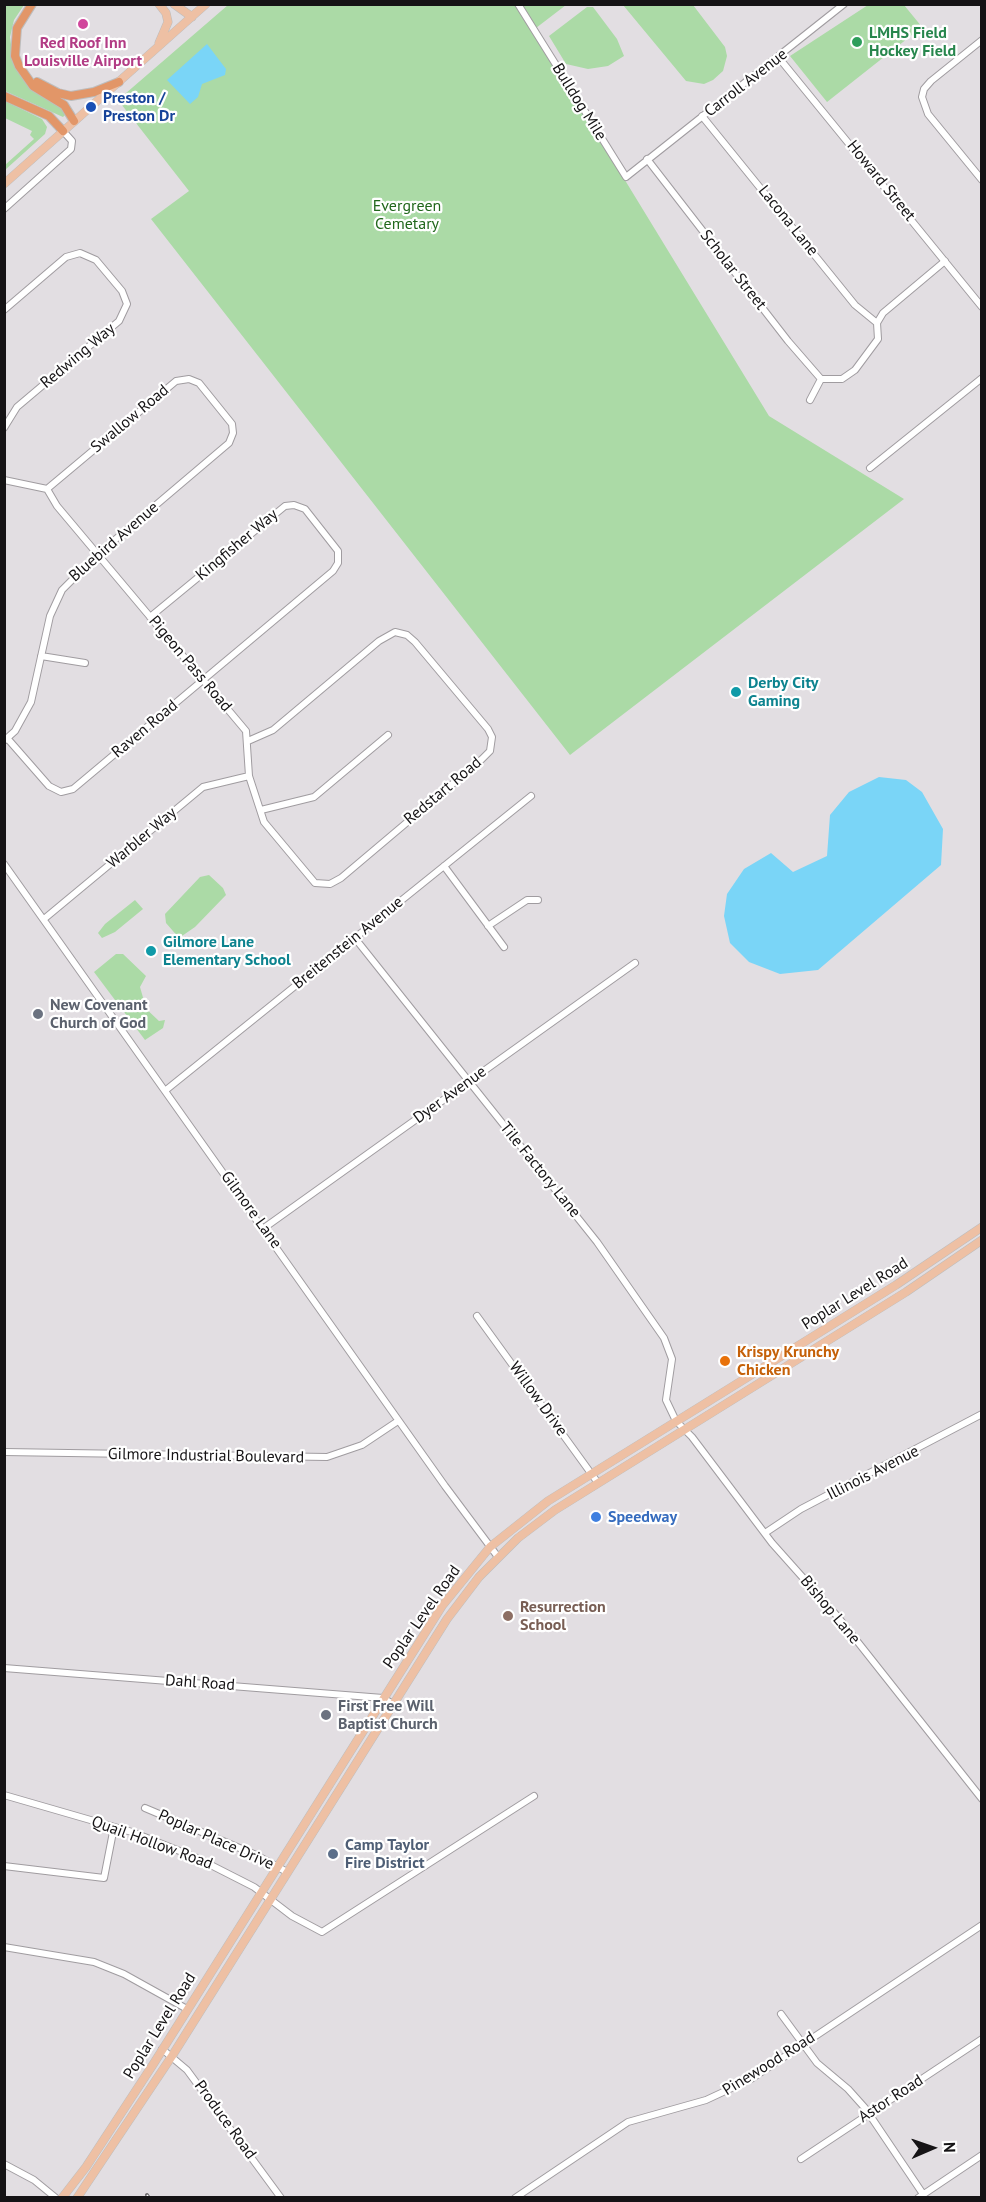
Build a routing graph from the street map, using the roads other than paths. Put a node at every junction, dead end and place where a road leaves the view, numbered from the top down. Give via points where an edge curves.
1 (32, 4) edge
2 (159, 4) edge
3 (174, 4) edge
4 (206, 4) edge
5 (518, 4) edge
6 (844, 4) edge
7 (192, 17) junction
8 (981, 40) edge
9 (16, 43) junction
10 (155, 50) junction
11 (779, 58) junction
12 (119, 82) junction
13 (4, 96) edge
14 (702, 116) junction
15 (74, 121) junction
16 (63, 131) junction
17 (647, 159) junction
18 (981, 180) edge
19 (4, 184) edge
20 (4, 209) edge
21 (945, 261) junction
22 (981, 306) edge
23 (4, 310) edge
24 (877, 322) junction
25 (981, 378) edge
26 (821, 379) junction
27 (810, 400) dead end
28 (216, 403) joint
29 (4, 428) edge
30 (870, 468) dead end
31 (4, 480) edge
32 (47, 489) junction
33 (324, 531) joint
34 (97, 555) junction
35 (150, 617) junction
36 (41, 656) junction
37 (85, 663) dead end
38 (203, 681) junction
39 (388, 735) dead end
40 (6, 740) edge
41 (248, 741) junction
42 (249, 776) junction
43 (531, 796) dead end
44 (261, 810) junction
45 (4, 864) edge
46 (444, 866) junction
47 (323, 885) joint
48 (538, 900) dead end
49 (44, 919) junction
50 (488, 926) junction
51 (354, 937) junction
52 (504, 947) dead end
53 (635, 963) dead end
54 (469, 1082) junction
55 (166, 1090) junction
56 (981, 1227) edge
57 (264, 1228) junction
58 (981, 1240) edge
59 (477, 1316) dead end
60 (981, 1414) edge
61 (398, 1421) junction
62 (676, 1421) junction
63 (685, 1430) junction
64 (4, 1452) edge
65 (592, 1473) junction
66 (598, 1483) junction
67 (765, 1533) junction
68 (490, 1547) junction
69 (498, 1557) junction
70 (4, 1668) edge
71 (383, 1698) junction
72 (393, 1704) junction
73 (4, 1795) edge
74 (534, 1796) dead end
75 (981, 1799) edge
76 (145, 1808) dead end
77 (114, 1827) junction
78 (4, 1866) edge
79 (277, 1866) junction
80 (287, 1872) junction
81 (261, 1892) junction
82 (270, 1899) junction
83 (981, 1925) edge
84 (4, 1947) edge
85 (187, 2009) junction
86 (781, 2014) dead end
87 (981, 2039) edge
88 (805, 2043) junction
89 (162, 2049) junction
90 (172, 2056) junction
91 (868, 2114) junction
92 (981, 2155) edge
93 (801, 2159) dead end
94 (4, 2164) edge
95 (921, 2196) edge
96 (56, 2198) edge
97 (62, 2198) edge
98 (77, 2198) edge
99 (281, 2198) edge
100 (515, 2198) edge

1 - 9 highway via 21,19
2 - 10 main road via 168,24
3 - 7 main road
4 - 7 main road
5 - 17 street, Bulldog Mile via 626,177
6 - 11 street, Carroll Avenue
7 - 10 main road
8 - 18 street via 931,81 922,97 928,114
9 - 12 highway via 32,77 58,93 83,95
9 - 15 highway via 15,56 24,76 64,105
10 - 12 main road
11 - 14 street, Carroll Avenue
11 - 21 street, Howard Street
12 - 15 main road
13 - 16 highway via 49,116
14 - 17 street, Carroll Avenue
14 - 24 street, Lacona Lane via 855,305
15 - 16 main road
16 - 19 main road
16 - 20 street via 72,141 71,149
17 - 26 street, Scholar Street
21 - 22 street, Howard Street
21 - 24 street via 890,305
23 - 29 street, Redwing Way via 75,253 93,257 126,298 122,318 17,407
24 - 26 street via 878,339 855,370 842,379
25 - 30 street
26 - 27 street
28 - 32 street, Swallow Road via 194,381 176,381
28 - 34 street, Bluebird Avenue via 232,424 229,443
31 - 32 street
32 - 34 street, Pigeon Pass Road
33 - 35 street, Kingfisher Way via 302,507 281,508
33 - 38 street, Raven Road via 338,551 333,571
34 - 35 street, Pigeon Pass Road
34 - 36 street, Bluebird Avenue via 68,581 57,598
35 - 38 street, Pigeon Pass Road
36 - 37 street
36 - 40 street, Bluebird Avenue via 27,710
38 - 40 street, Raven Road via 70,791 61,792 49,786
38 - 41 street, Pigeon Pass Road via 246,731
39 - 44 street via 314,797
41 - 42 street, Pigeon Pass Road
41 - 47 street, Redstart Road via 273,730 387,634 399,632 407,634 421,648 488,729 492,737 490,750 341,878
42 - 44 street, Pigeon Pass Road
42 - 49 street, Warbler Way via 203,787
43 - 46 street, Breitenstein Avenue
44 - 47 street, Pigeon Pass Road via 271,833 312,881
45 - 49 street, Gilmore Lane
46 - 50 street
46 - 51 street, Breitenstein Avenue
48 - 50 street via 527,900
49 - 55 street, Gilmore Lane
50 - 52 street
51 - 54 street, Tile Factory Lane
51 - 55 street, Breitenstein Avenue
53 - 54 street, Dyer Avenue
54 - 57 street, Dyer Avenue
54 - 62 street, Tile Factory Lane via 597,1242 668,1344 673,1364 665,1395
55 - 57 street, Gilmore Lane
56 - 62 main road, Poplar Level Road via 896,1285
57 - 61 street, Gilmore Lane
58 - 63 main road, Poplar Level Road via 906,1292
59 - 65 street, Willow Drive
60 - 67 street, Illinois Avenue via 801,1509
61 - 64 street, Gilmore Industrial Boulevard via 362,1445 324,1457
61 - 68 street, Gilmore Lane
62 - 63 street, Bishop Lane
62 - 65 main road, Poplar Level Road
63 - 66 main road, Poplar Level Road
63 - 67 street, Bishop Lane
65 - 66 street, Willow Drive
65 - 68 main road, Poplar Level Road via 534,1510
66 - 69 main road, Poplar Level Road via 537,1523
67 - 75 street, Bishop Lane via 838,1617
68 - 69 street, Gilmore Lane
68 - 71 main road, Poplar Level Road via 442,1606
69 - 72 main road, Poplar Level Road via 465,1594
70 - 71 street, Dahl Road
71 - 72 street, Dahl Road
71 - 79 main road, Poplar Level Road
72 - 80 main road, Poplar Level Road
73 - 77 street, Quail Hollow Road
74 - 82 street, Quail Hollow Road via 326,1930 312,1929
76 - 79 street, Poplar Place Drive
77 - 78 street via 104,1878
77 - 81 street, Quail Hollow Road via 210,1864
79 - 80 street, Poplar Place Drive
79 - 81 main road, Poplar Level Road
80 - 82 main road, Poplar Level Road
81 - 82 street, Quail Hollow Road
81 - 85 main road, Poplar Level Road
82 - 90 main road, Poplar Level Road
83 - 88 street, Pinewood Road
84 - 85 street via 94,1962
85 - 89 main road, Poplar Level Road
86 - 88 street
87 - 91 street, Astor Road
88 - 91 street via 817,2063 848,2089
88 - 100 street, Pinewood Road via 723,2094 617,2128
89 - 90 street, Produce Road
89 - 97 main road, Poplar Level Road
90 - 98 main road, Poplar Level Road
90 - 99 street, Produce Road via 205,2092
91 - 93 street, Astor Road
91 - 95 street
92 - 95 street
94 - 96 street via 34,2180

